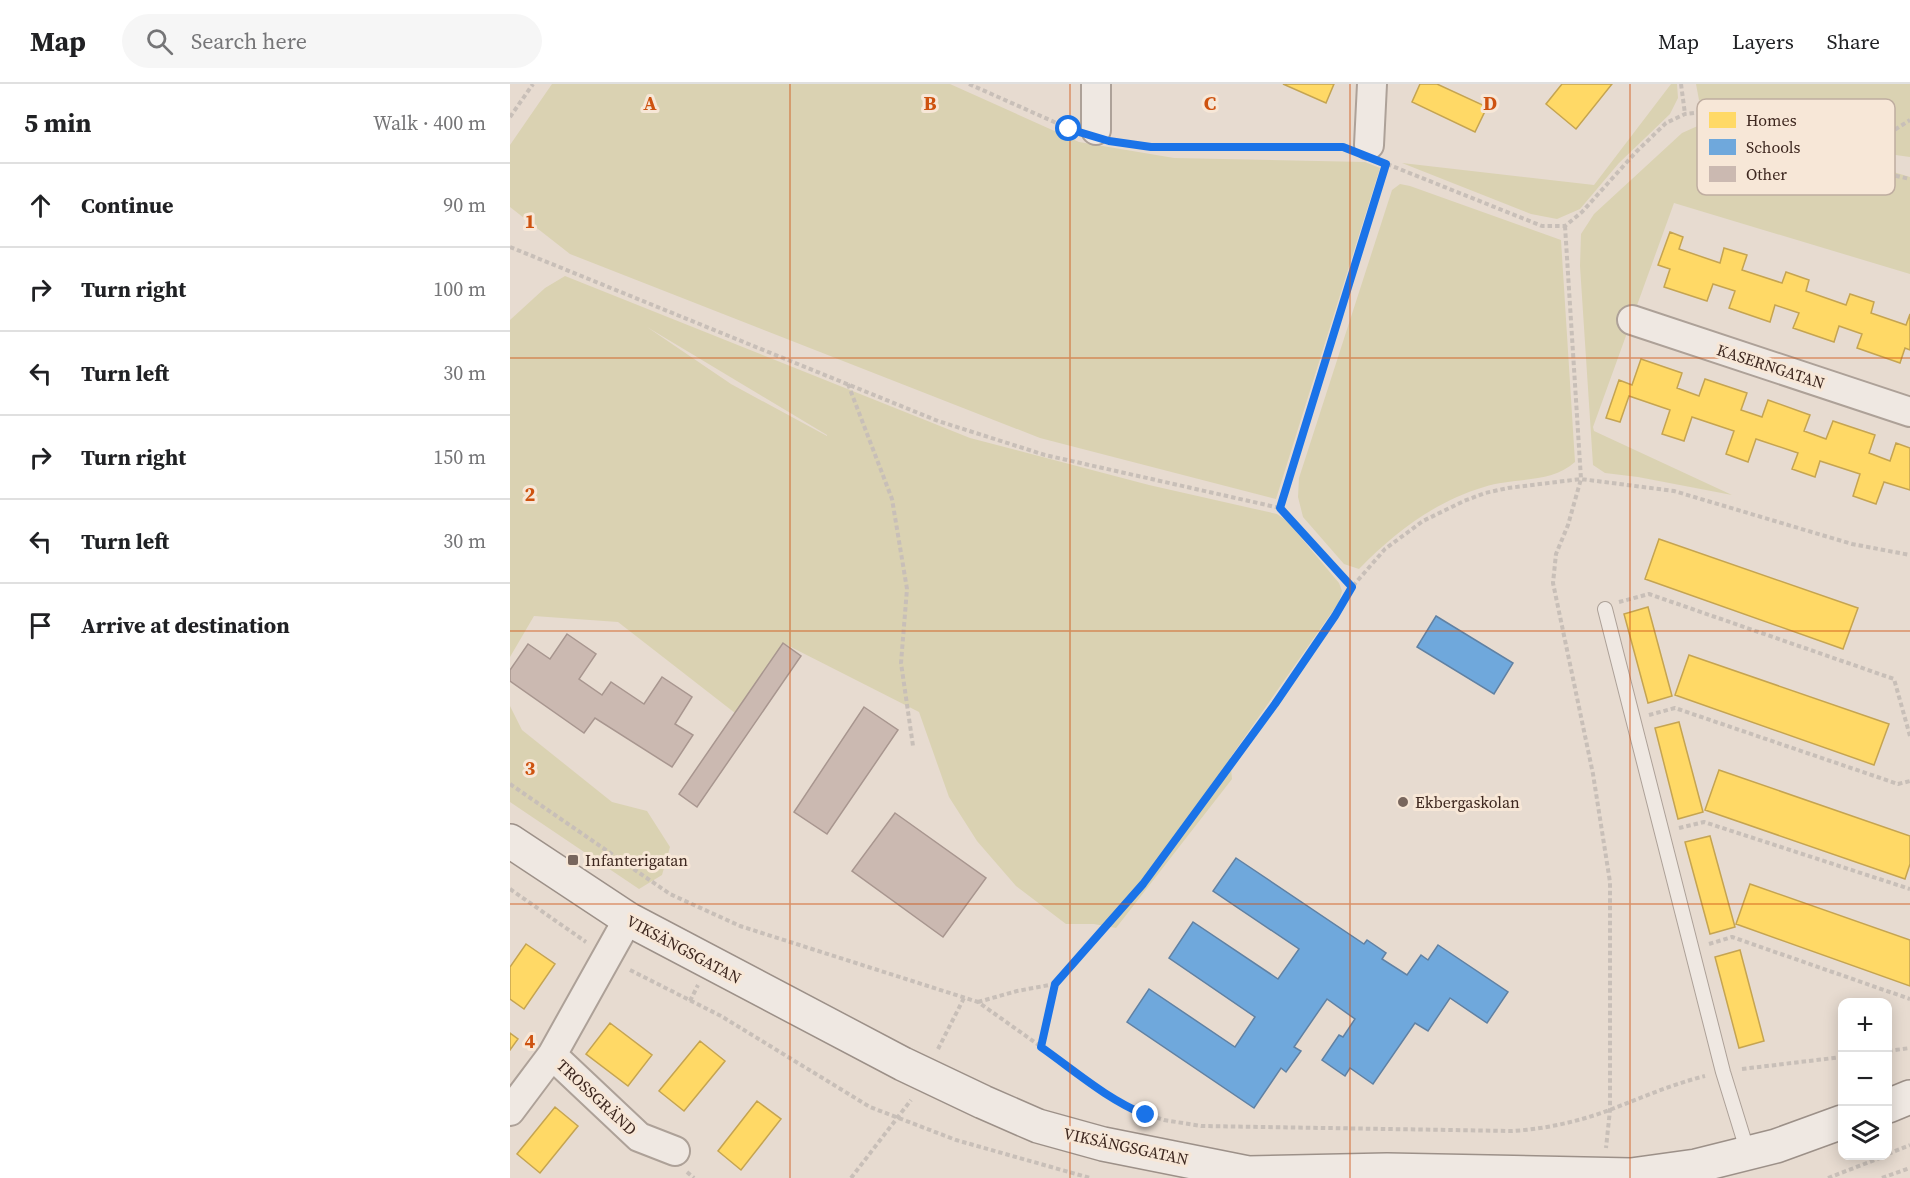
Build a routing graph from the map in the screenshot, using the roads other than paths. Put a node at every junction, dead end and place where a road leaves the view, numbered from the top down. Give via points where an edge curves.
1 (1096, 84) edge
2 (1372, 84) edge
3 (1094, 134) road end
4 (1371, 155) road end
5 (1632, 320) dead end
6 (1910, 412) edge
7 (1605, 609) road end
8 (510, 841) edge
9 (628, 919) junction
10 (552, 1055) junction
11 (1910, 1097) edge
12 (1892, 1104) edge
13 (510, 1111) edge
14 (1838, 1123) edge
15 (675, 1150) dead end
16 (1748, 1153) junction
17 (1248, 1175) edge

1 - 3 street
2 - 4 street
5 - 6 street, KASERNGATAN
7 - 16 lane
8 - 9 street, VIKSÄNGSGATAN
9 - 10 street
9 - 17 street, VIKSÄNGSGATAN via 903,1064 1038,1126
10 - 13 street
10 - 15 street, TROSSGRÄND via 639,1137
11 - 12 street
14 - 16 street, VIKSÄNGSGATAN
16 - 17 street, VIKSÄNGSGATAN via 1696,1166 1631,1175 1387,1170

